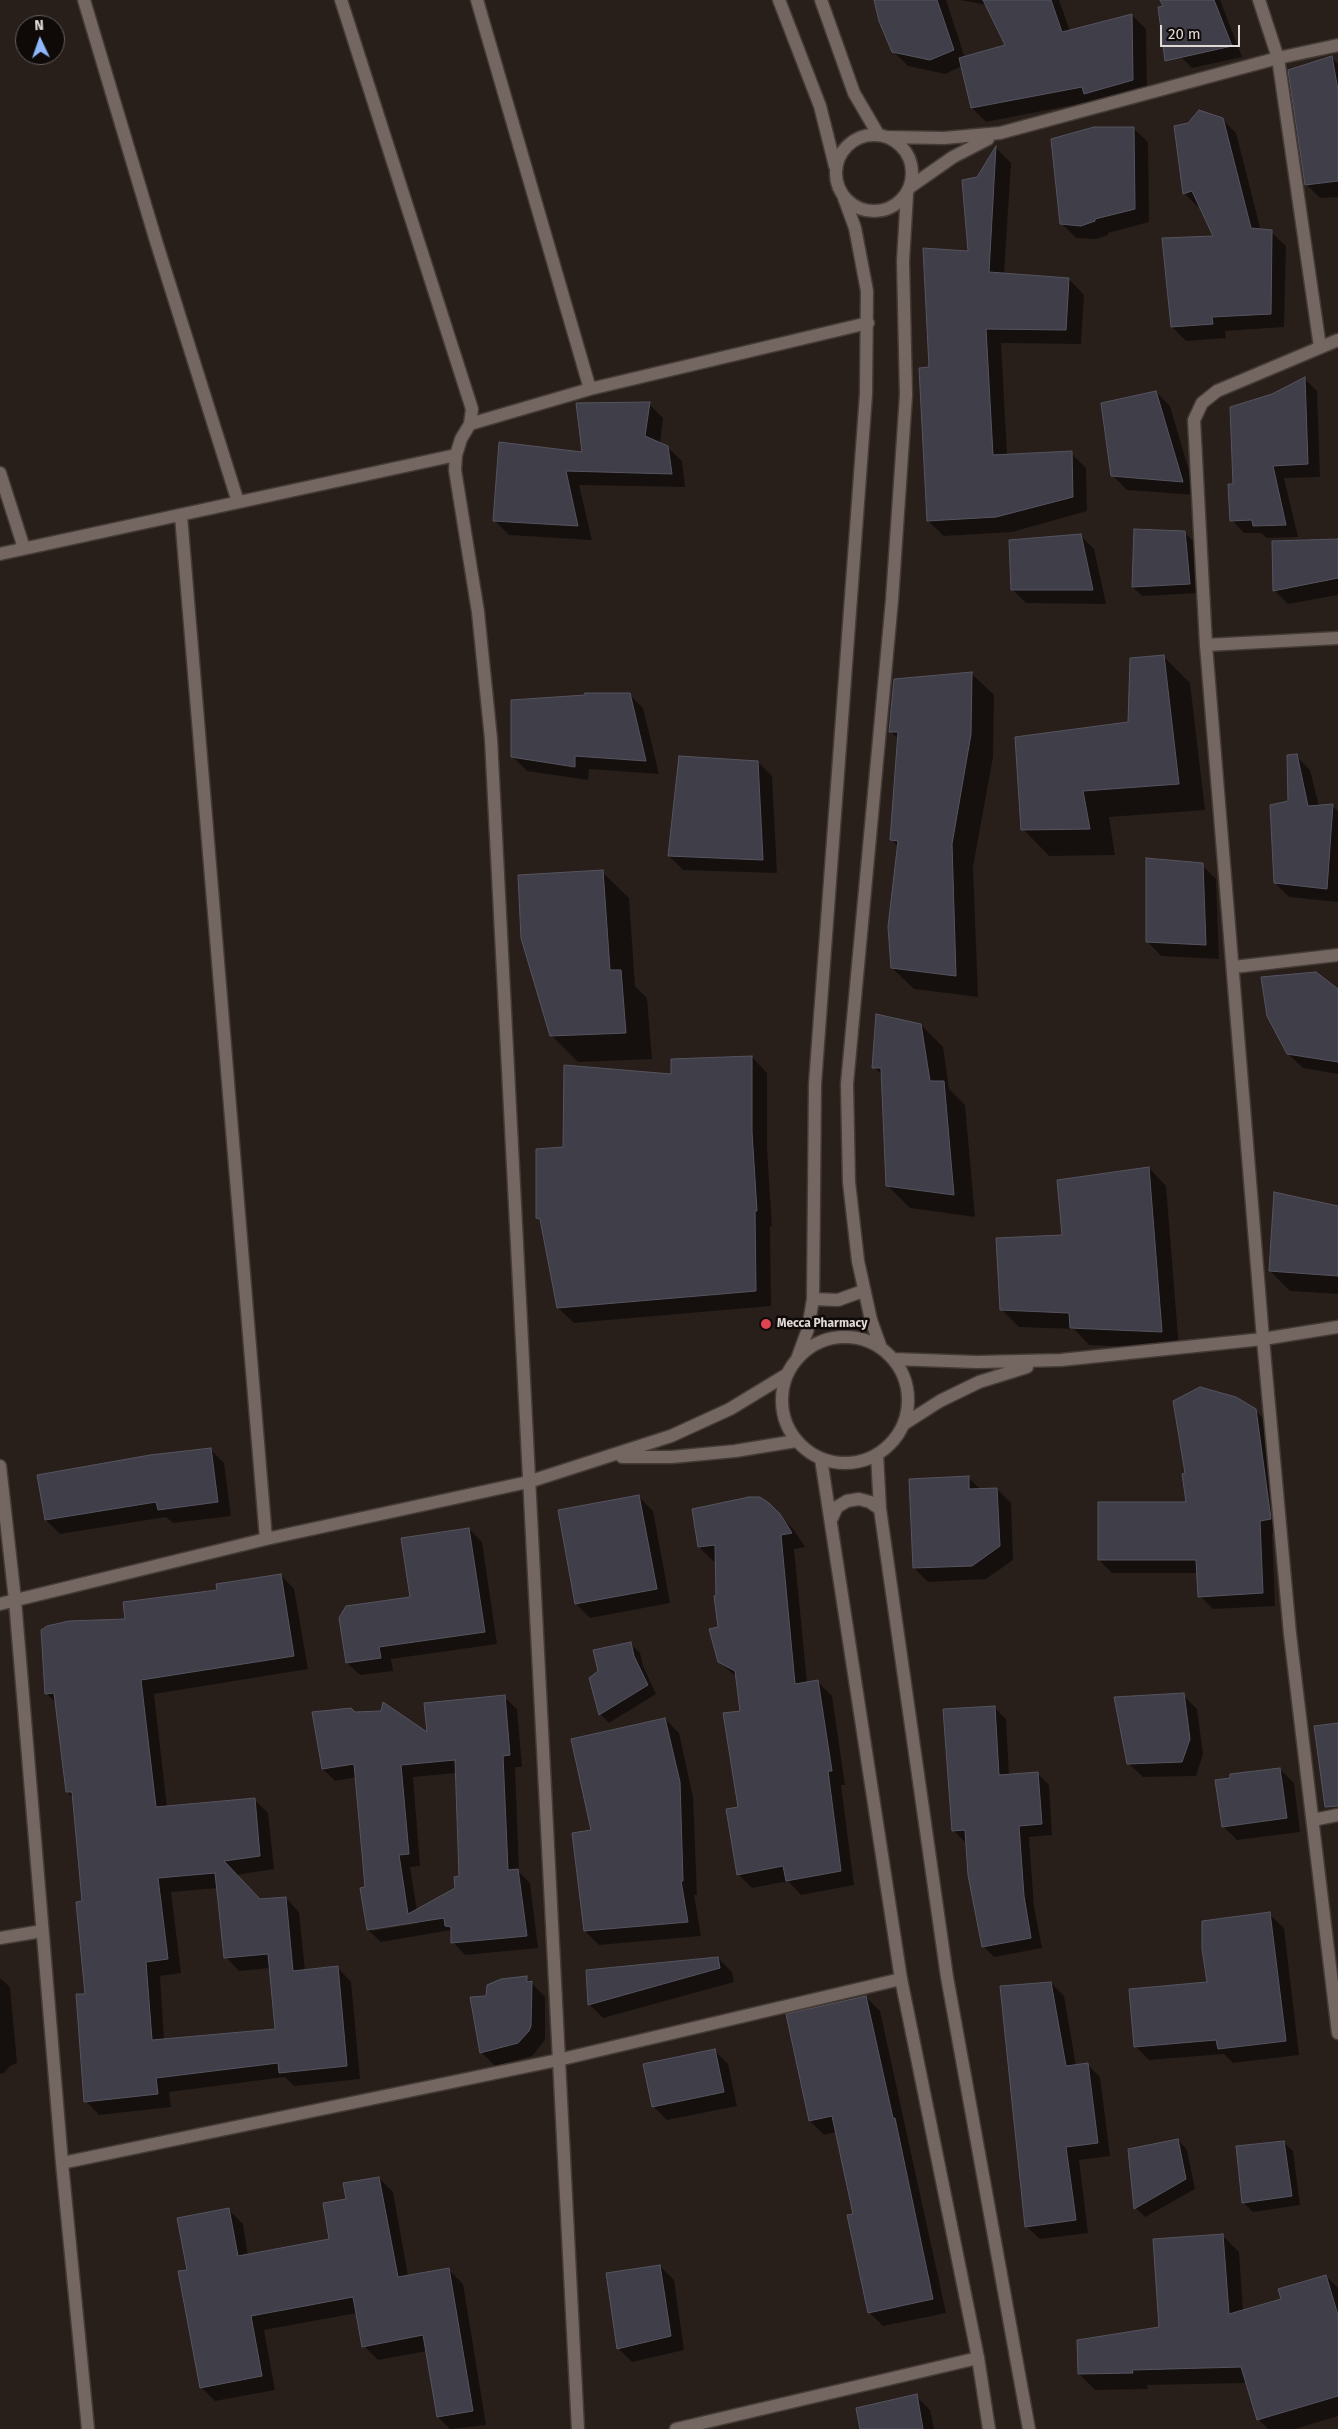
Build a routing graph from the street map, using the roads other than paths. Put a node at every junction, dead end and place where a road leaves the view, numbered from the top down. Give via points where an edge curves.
1 (84, 0) edge
2 (341, 0) edge
3 (477, 0) edge
4 (780, 0) edge
5 (821, 0) edge
6 (1259, 0) edge
7 (1338, 45) edge
8 (1278, 58) junction
9 (1000, 133) junction
10 (882, 136) junction
11 (835, 167) junction
12 (908, 190) junction
13 (844, 198) junction
14 (868, 323) junction
15 (1338, 340) edge
16 (1320, 347) junction
17 (590, 389) junction
18 (470, 424) junction
19 (456, 456) junction
20 (0, 473) edge
21 (238, 502) junction
22 (182, 516) junction
23 (24, 548) junction
24 (0, 554) edge
25 (1338, 638) edge
26 (1206, 645) junction
27 (1338, 955) edge
28 (1234, 967) junction
29 (863, 1291) junction
30 (813, 1299) junction
31 (1338, 1327) edge
32 (1263, 1339) junction
33 (881, 1348) junction
34 (797, 1359) junction
35 (893, 1359) junction
36 (1062, 1360) junction
37 (786, 1375) junction
38 (904, 1424) junction
39 (796, 1440) junction
40 (877, 1454) junction
41 (610, 1457) junction
42 (821, 1459) junction
43 (0, 1466) edge
44 (528, 1482) junction
45 (880, 1509) junction
46 (832, 1518) junction
47 (266, 1539) junction
48 (15, 1600) junction
49 (0, 1604) edge
50 (1338, 1815) edge
51 (1313, 1820) junction
52 (42, 1931) junction
53 (0, 1938) edge
54 (901, 1979) junction
55 (1338, 2032) edge
56 (558, 2060) junction
57 (62, 2163) junction
58 (978, 2358) junction
59 (88, 2429) edge
60 (578, 2429) edge
61 (676, 2429) edge
62 (989, 2429) edge
63 (1029, 2429) edge

1 - 21 street
2 - 18 street via 468,392 472,409
3 - 17 street
4 - 11 street via 820,106
5 - 10 street via 854,93
6 - 8 street
7 - 8 street
8 - 9 street
8 - 16 street
9 - 10 street via 944,138
9 - 12 street via 953,157
10 - 11 street via 866,135 855,139 845,146
10 - 12 street via 898,143 912,163
11 - 13 street via 838,189
12 - 13 street via 897,204 884,211 855,207
12 - 29 street via 903,261 904,414 892,600 847,1084 849,1182
13 - 14 street via 862,259
14 - 17 street
14 - 30 street via 866,403 815,1084
15 - 16 street
16 - 26 street via 1217,391 1202,403 1194,420
17 - 18 street
18 - 19 street
19 - 21 street
19 - 44 street via 456,484 478,612 491,739
20 - 23 street
21 - 22 street
22 - 23 street
22 - 47 street
23 - 24 street
25 - 26 street
26 - 28 street
27 - 28 street
28 - 32 street
29 - 30 street via 838,1300
29 - 33 street
30 - 34 street via 808,1329
31 - 32 street
32 - 36 street
32 - 51 street via 1290,1634
33 - 34 street via 864,1340 837,1338 810,1346
33 - 35 street
34 - 37 street
35 - 36 street via 977,1362
35 - 38 street via 908,1390
36 - 38 street via 979,1382
37 - 39 street via 781,1398 785,1421
37 - 41 street via 722,1413 671,1436
38 - 40 street via 893,1441
39 - 41 street via 735,1451
39 - 42 street
40 - 42 street via 859,1462
40 - 45 street
41 - 44 street
42 - 46 street
43 - 48 street
44 - 47 street
44 - 56 street
45 - 46 street via 865,1500 847,1501 837,1507
45 - 63 street via 947,1977
46 - 54 street
47 - 48 street
48 - 49 street
48 - 52 street
50 - 51 street
51 - 55 street
52 - 53 street
52 - 57 street
54 - 56 street
54 - 58 street
56 - 57 street
56 - 60 street
57 - 59 street
58 - 61 street
58 - 62 street

